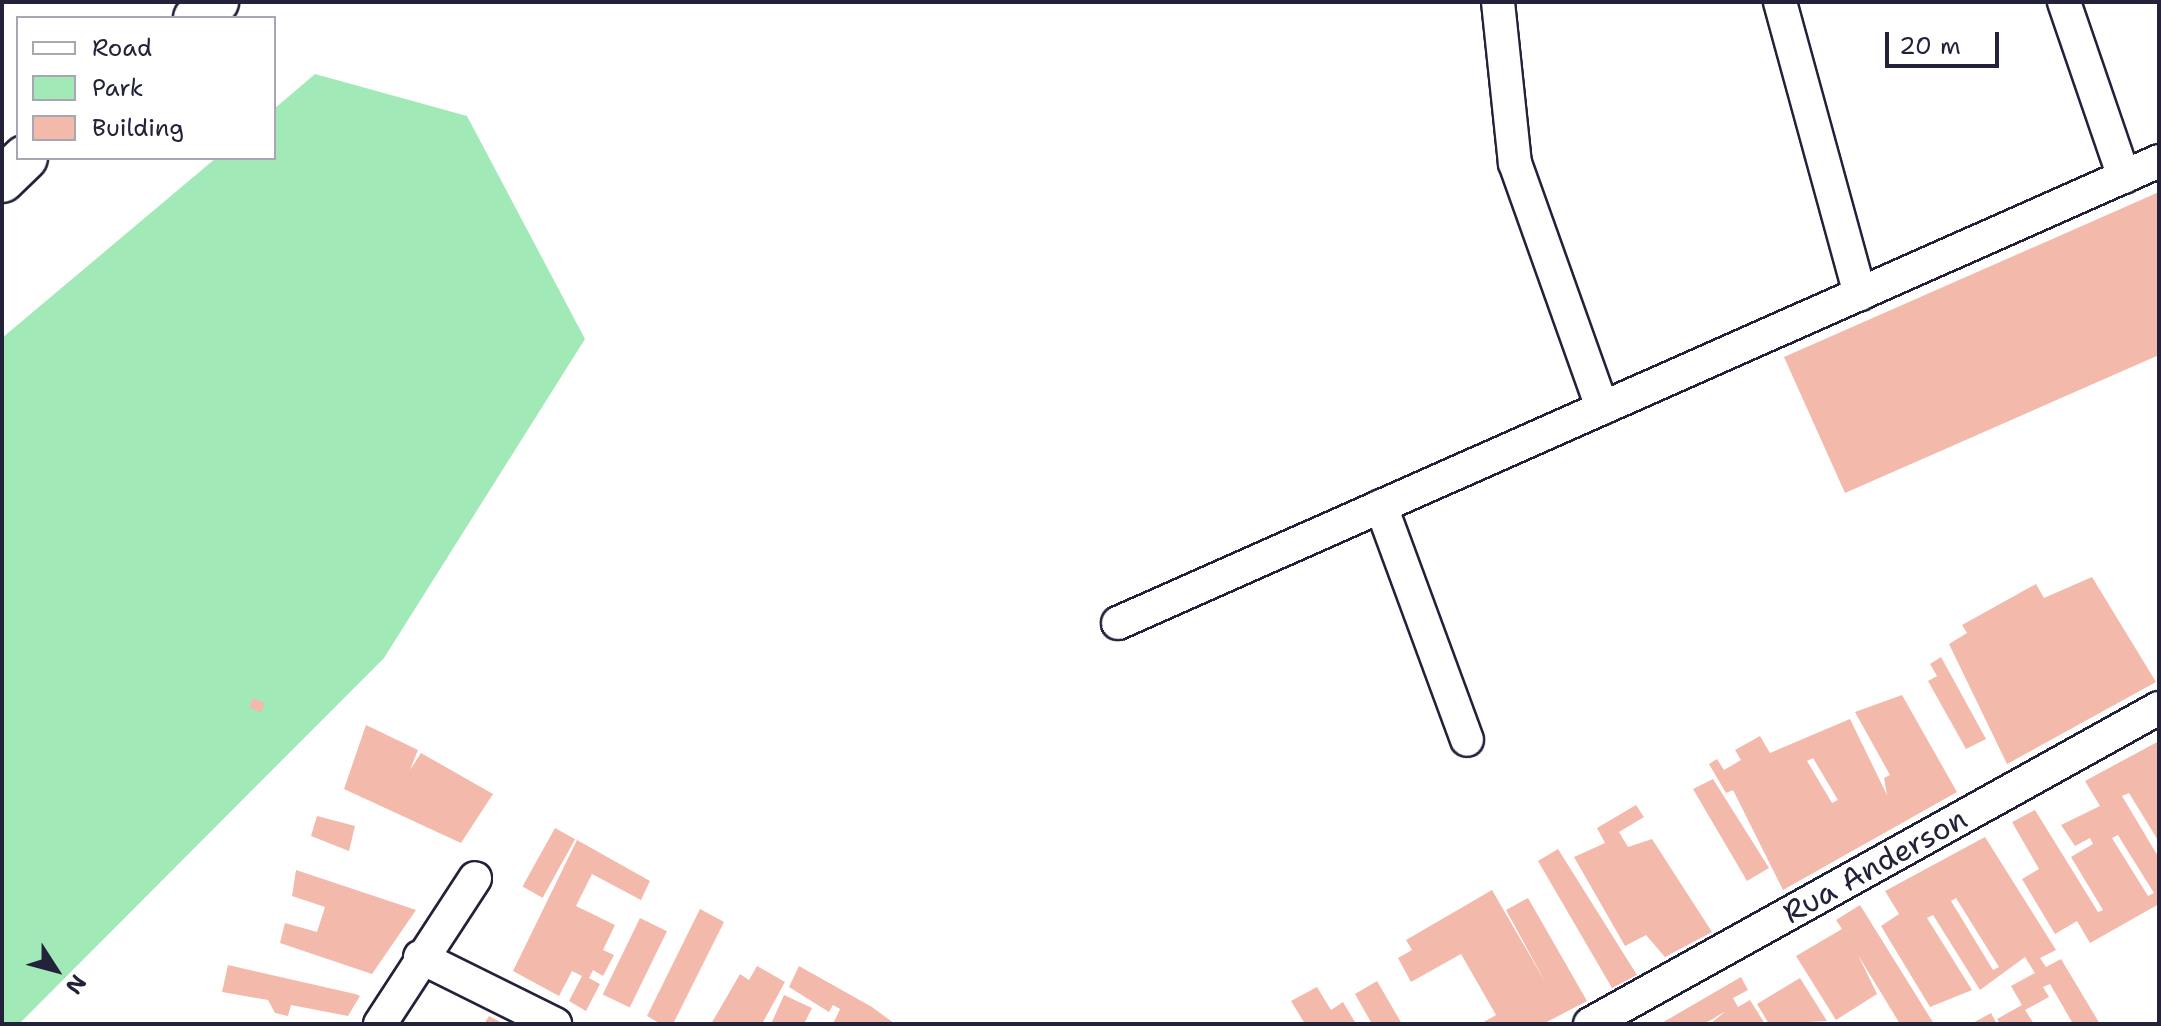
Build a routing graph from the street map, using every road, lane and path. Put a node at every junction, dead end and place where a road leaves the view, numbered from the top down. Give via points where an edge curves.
1 (216, 2) edge
2 (1498, 2) edge
3 (1780, 2) edge
4 (2064, 2) edge
5 (198, 16) edge
6 (23, 160) edge
7 (2159, 161) edge
8 (2124, 177) junction
9 (2, 180) edge
10 (1860, 294) junction
11 (1602, 408) junction
12 (1381, 506) junction
13 (1118, 623) dead end
14 (2159, 708) edge
15 (1467, 740) dead end
16 (475, 878) dead end
17 (420, 957) junction
18 (380, 1024) edge
19 (555, 1024) edge
20 (1590, 1024) edge

1 - 5 highway
2 - 11 street via 1515,163
3 - 10 street
4 - 8 street
6 - 9 highway
7 - 8 street
8 - 10 street
10 - 11 street
11 - 12 street
12 - 13 street
12 - 15 street
14 - 20 street, Rua Anderson
16 - 17 street
17 - 18 street
17 - 19 street

